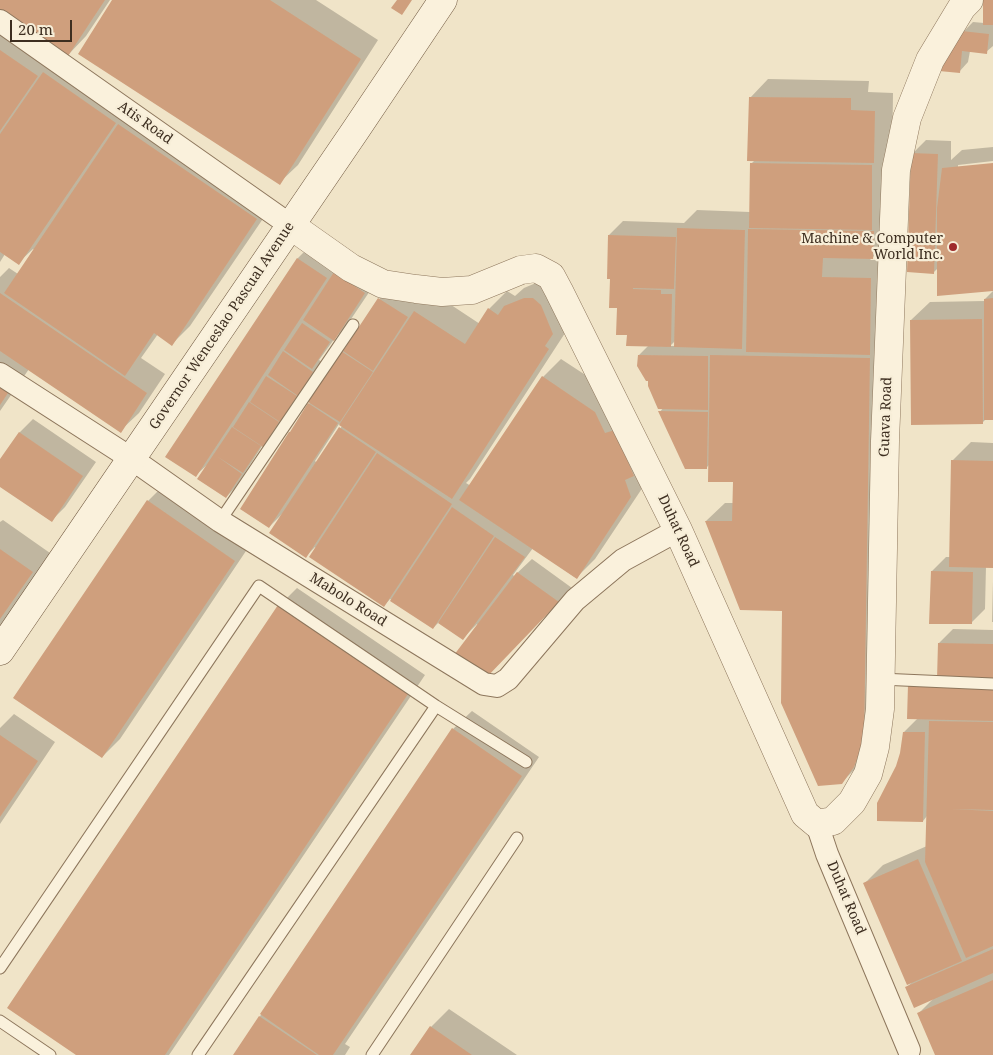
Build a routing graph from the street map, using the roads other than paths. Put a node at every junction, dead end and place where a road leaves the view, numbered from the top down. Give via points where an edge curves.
1 (969, 0) edge
2 (440, 4) edge
3 (0, 21) edge
4 (290, 225) junction
5 (353, 325) dead end
6 (0, 374) edge
7 (132, 459) junction
8 (220, 521) junction
9 (678, 530) junction
10 (0, 651) edge
11 (880, 679) junction
12 (993, 684) edge
13 (436, 706) junction
14 (526, 762) dead end
15 (817, 824) junction
16 (517, 838) dead end
17 (0, 968) edge
18 (0, 1021) edge
19 (909, 1050) dead end
20 (50, 1055) edge
21 (198, 1055) edge
22 (372, 1055) edge

1 - 11 street, Guava Road via 930,60 907,118 896,170
2 - 4 street, Governor Wenceslao Pascual Avenue
3 - 4 street, Atis Road
4 - 7 street, Governor Wenceslao Pascual Avenue
4 - 9 street, Duhat Road via 351,268 383,284 442,292 472,290 521,270 536,268 551,276
5 - 8 lane
6 - 7 street, Mabolo Road
7 - 8 street, Mabolo Road
7 - 10 street, Governor Wenceslao Pascual Avenue
8 - 9 street, Mabolo Road via 484,684 497,686 508,679 575,600 623,560
9 - 15 street, Duhat Road via 805,814
11 - 12 lane
11 - 15 street, Guava Road via 880,709 868,774 852,802 833,821
13 - 14 lane
13 - 17 lane via 259,586
13 - 21 lane
15 - 19 street, Duhat Road
16 - 22 lane
18 - 20 lane

